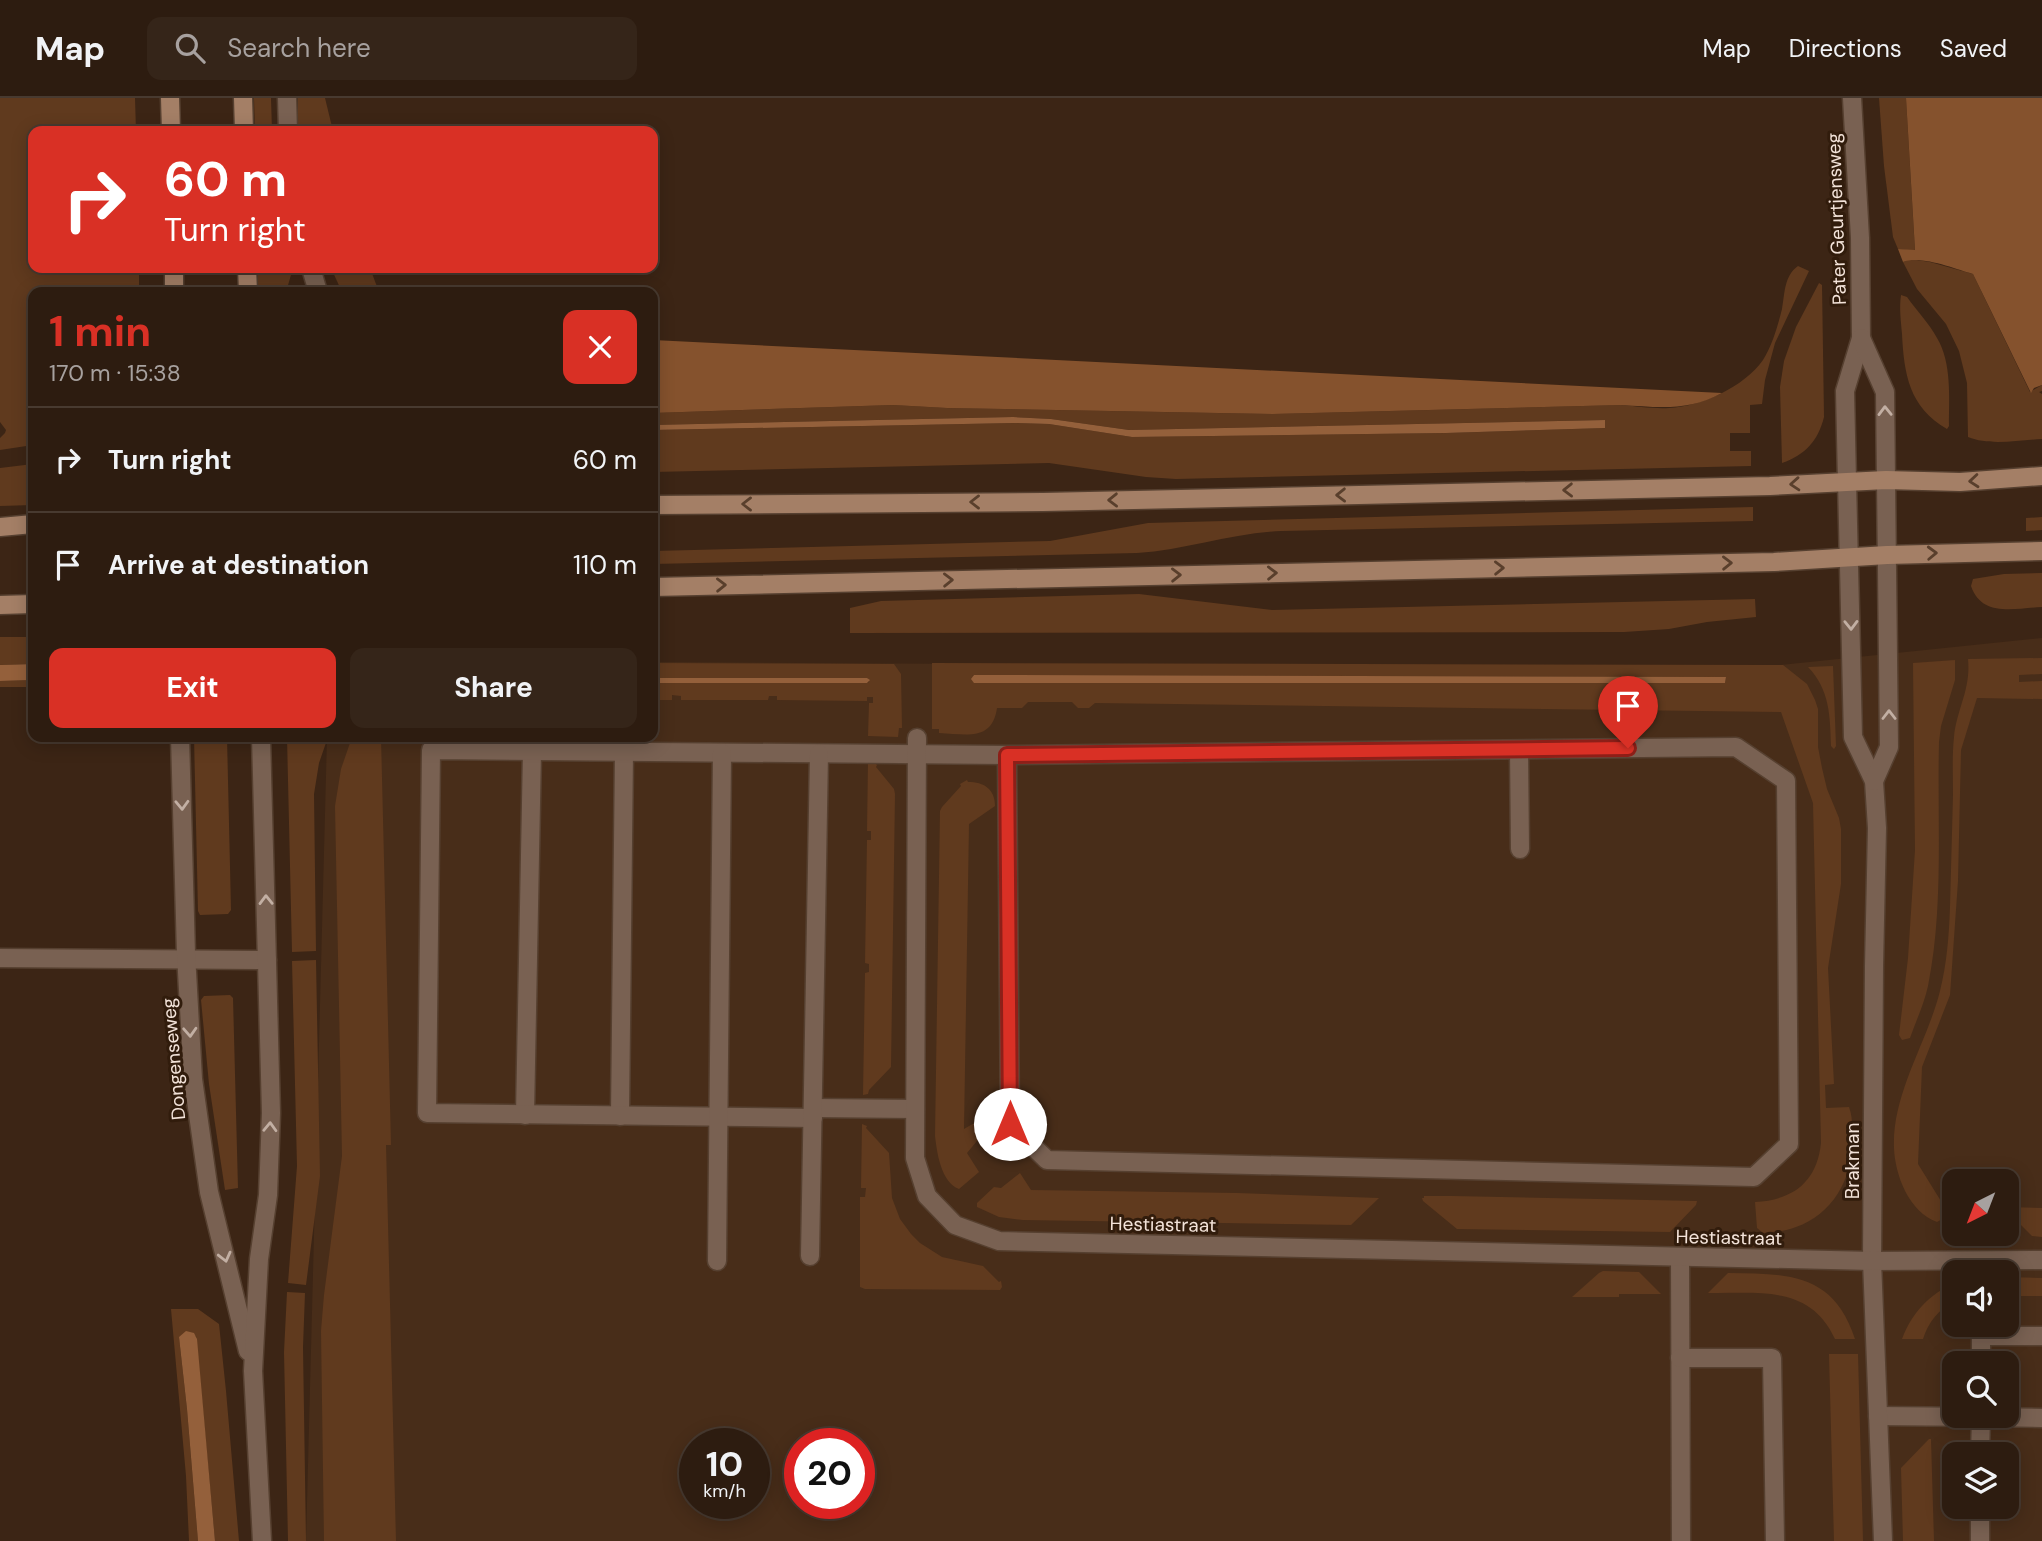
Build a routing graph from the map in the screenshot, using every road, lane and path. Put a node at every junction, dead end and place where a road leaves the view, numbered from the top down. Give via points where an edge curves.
1 (170, 98) edge
2 (243, 98) edge
3 (287, 98) edge
4 (1852, 98) edge
5 (171, 126) edge
6 (244, 126) edge
7 (288, 126) edge
8 (1861, 338) junction
9 (2042, 476) edge
10 (1886, 480) junction
11 (1847, 481) junction
12 (658, 505) edge
13 (28, 524) edge
14 (0, 527) edge
15 (2042, 551) edge
16 (1887, 555) junction
17 (1849, 556) junction
18 (658, 587) edge
19 (28, 604) edge
20 (0, 605) edge
21 (180, 742) edge
22 (261, 742) edge
23 (917, 746) junction
24 (1520, 750) junction
25 (531, 751) junction
26 (624, 752) junction
27 (722, 752) junction
28 (819, 754) junction
29 (1007, 755) junction
30 (1874, 781) junction
31 (1520, 849) dead end
32 (0, 958) edge
33 (187, 959) junction
34 (267, 960) junction
35 (915, 1109) junction
36 (813, 1113) junction
37 (525, 1115) junction
38 (620, 1116) junction
39 (718, 1117) junction
40 (810, 1256) dead end
41 (1680, 1257) junction
42 (2042, 1260) edge
43 (717, 1261) dead end
44 (1872, 1261) junction
45 (2042, 1336) edge
46 (1981, 1351) edge
47 (1680, 1358) junction
48 (253, 1371) junction
49 (1878, 1416) junction
50 (1942, 1417) edge
51 (2019, 1418) edge
52 (2042, 1418) edge
53 (1980, 1519) edge
54 (262, 1541) edge
55 (1681, 1541) edge
56 (1774, 1541) edge
57 (1883, 1541) edge
58 (1980, 1541) edge

1 - 5 main road
2 - 6 main road
3 - 7 street
4 - 8 street, Pater Geurtjensweg
10 -> 8 street, Pater Geurtjensweg via 1885,391
8 - 11 street, Pater Geurtjensweg via 1845,391
9 -> 10 main road via 1959,482
10 - 11 main road
10 - 16 street, Pater Geurtjensweg
11 -> 12 main road via 1071,501
11 - 17 street, Pater Geurtjensweg
13 - 14 main road
16 -> 15 main road
16 - 17 main road
30 -> 16 street, Brakman via 1889,747
18 -> 17 main road via 1774,562
17 -> 30 street, Brakman via 1853,737
19 - 20 main road
21 -> 33 street, Dongenseweg
34 -> 22 street, Dongenseweg
23 - 28 street
23 - 29 street
23 - 35 street, Hestiastraat
24 - 29 street
24 - 29 street via 1736,747 1786,781 1789,1144 1754,1177 1047,1160 1010,1124
24 - 31 street
25 - 26 street
25 - 37 street
25 - 37 street via 431,750 426,1113
26 - 27 street
26 - 38 street
27 - 28 street
27 - 39 street
28 - 36 street
30 - 44 street, Brakman via 1878,828
32 - 33 street
33 - 34 street
33 -> 48 street, Dongenseweg via 193,1079 209,1192
48 -> 34 street, Dongenseweg via 269,1182
35 - 36 street
35 - 41 street, Hestiastraat via 915,1158 927,1196 955,1225 999,1241
36 - 39 street
36 - 40 street
37 - 38 street
38 - 39 street
39 - 43 street
41 - 44 street, Hestiastraat
41 - 47 street
42 - 44 street, Hestiastraat
44 - 49 street, Brakman
45 - 46 street via 1981,1336
47 - 55 street
47 - 56 street via 1773,1358
48 - 54 street, Dongenseweg
49 - 50 street
49 - 57 street, Brakman
51 - 52 street
53 - 58 street

